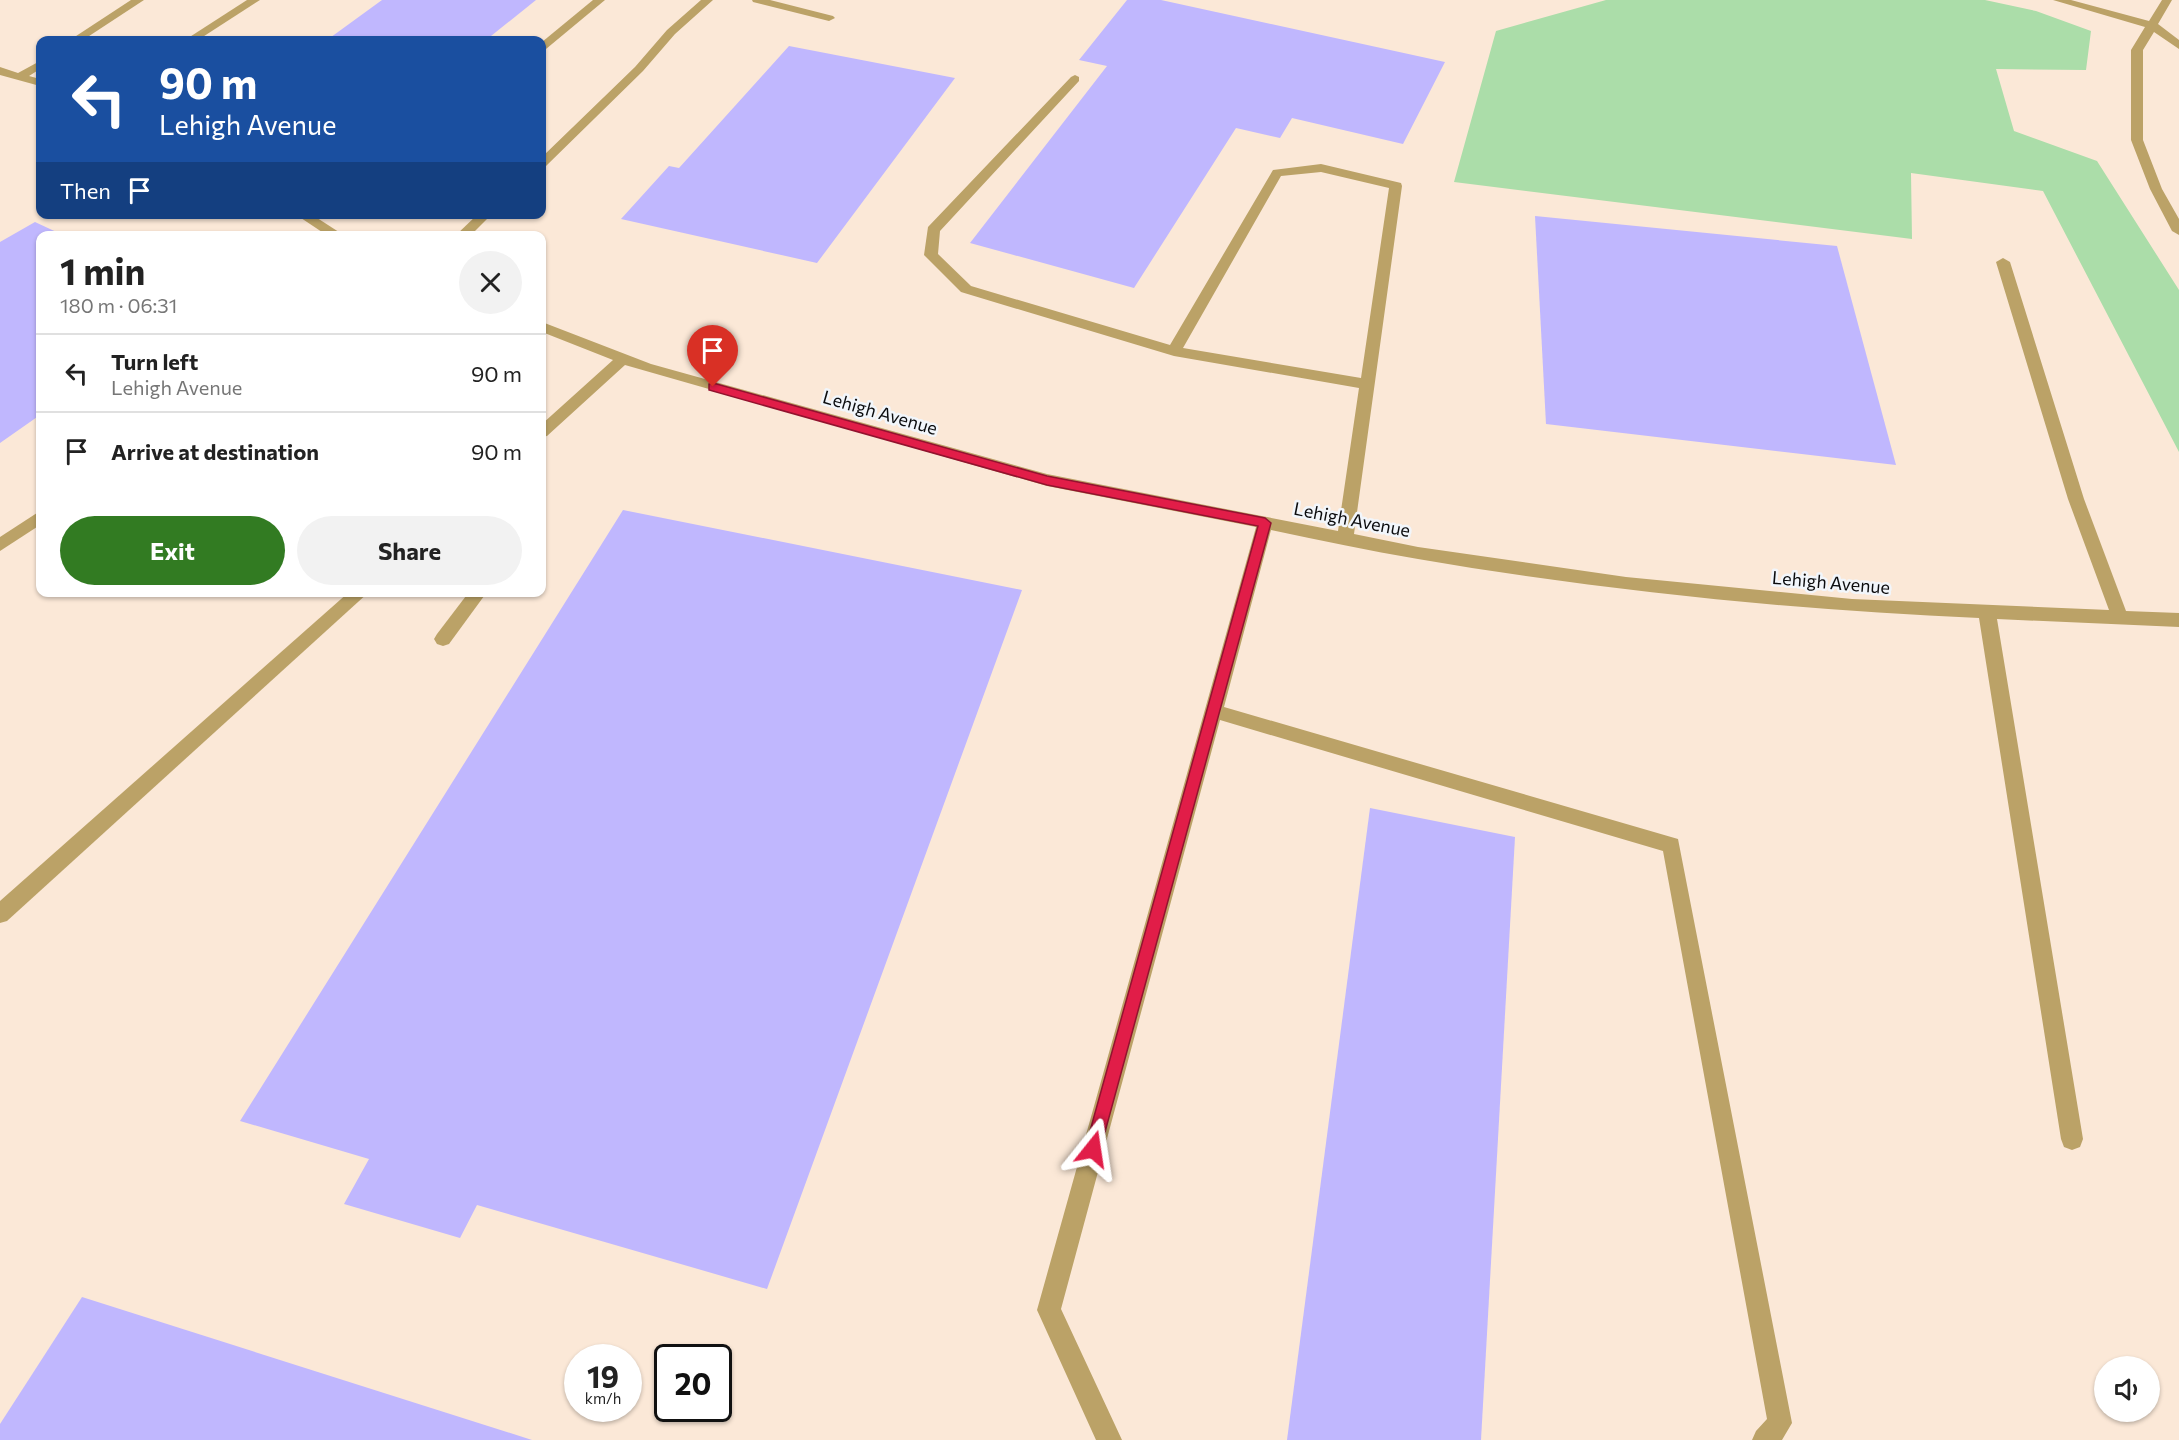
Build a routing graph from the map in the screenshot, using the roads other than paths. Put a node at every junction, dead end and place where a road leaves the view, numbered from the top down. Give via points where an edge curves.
1 (139, 0) edge
2 (255, 0) edge
3 (600, 0) edge
4 (708, 0) edge
5 (758, 0) edge
6 (2058, 0) edge
7 (2167, 0) edge
8 (829, 18) dead end
9 (2152, 25) junction
10 (82, 36) edge
11 (197, 36) edge
12 (546, 44) edge
13 (2179, 46) edge
14 (36, 67) edge
15 (0, 71) edge
16 (20, 77) junction
17 (1075, 79) dead end
18 (36, 82) edge
19 (546, 159) edge
20 (310, 219) edge
21 (328, 219) edge
22 (480, 219) edge
23 (321, 225) junction
24 (331, 231) edge
25 (467, 231) edge
26 (2179, 231) edge
27 (2003, 262) dead end
28 (546, 329) edge
29 (1174, 351) junction
30 (623, 359) junction
31 (1367, 384) junction
32 (546, 428) edge
33 (36, 520) edge
34 (1265, 523) junction
35 (1345, 538) junction
36 (0, 545) edge
37 (355, 597) edge
38 (474, 597) edge
39 (1987, 612) junction
40 (2120, 618) junction
41 (2179, 620) edge
42 (443, 639) dead end
43 (1213, 711) junction
44 (0, 914) edge
45 (2072, 1139) dead end
46 (1109, 1440) edge
47 (1765, 1440) edge

1 - 10 street
2 - 11 street
3 - 12 street
4 - 19 street via 671,32 639,69
5 - 8 street
6 - 9 street
7 - 9 street
9 - 13 street
9 - 26 street via 2137,50 2137,140 2156,189
14 - 16 street
15 - 16 street
16 - 18 street
17 - 29 street via 933,230 931,255 966,289
20 - 23 street
21 - 23 street
22 - 25 street
23 - 24 street
27 - 40 street via 2076,499
28 - 30 street, Lehigh Avenue
29 - 31 street
29 - 31 street via 1277,173 1321,168 1396,186
30 - 32 street
30 - 34 street, Lehigh Avenue via 646,369 1047,480
31 - 35 street
33 - 36 street
34 - 35 street, Lehigh Avenue
34 - 43 street
35 - 39 street, Lehigh Avenue via 1418,553 1626,583 1852,606
37 - 44 street
38 - 42 street
39 - 40 street, Lehigh Avenue
39 - 45 street
40 - 41 street, Lehigh Avenue
43 - 46 street via 1049,1310
43 - 47 street via 1671,845 1780,1423

